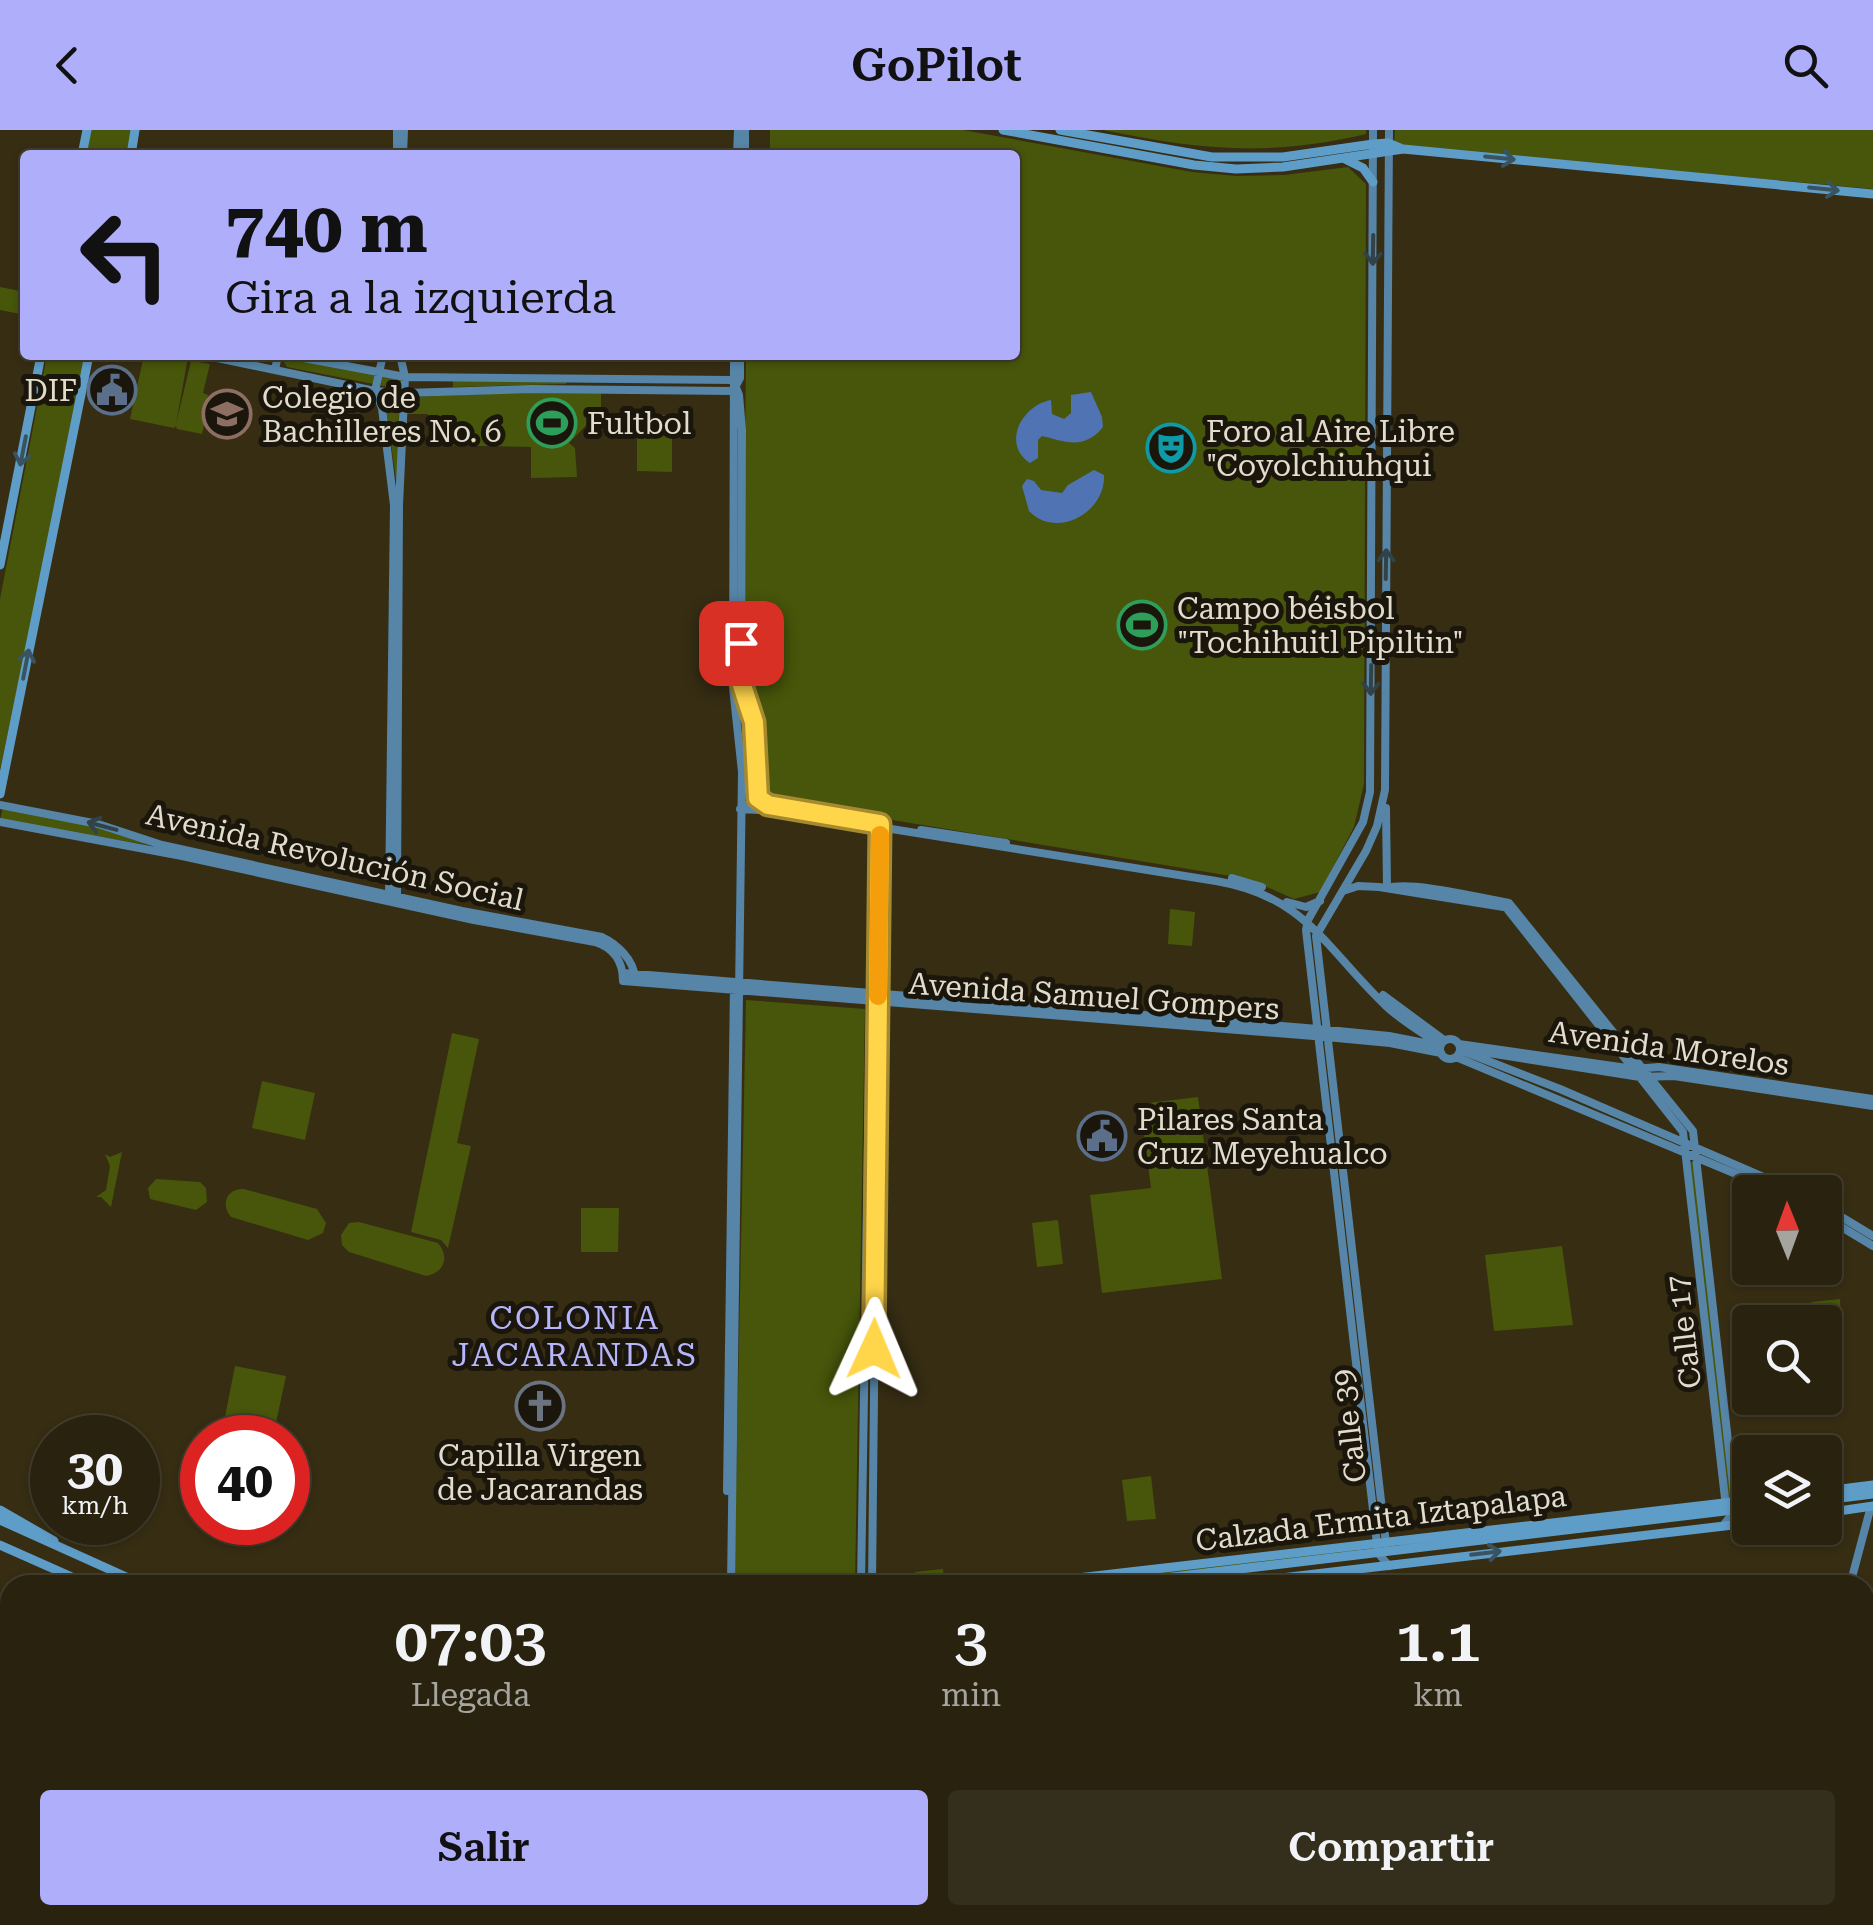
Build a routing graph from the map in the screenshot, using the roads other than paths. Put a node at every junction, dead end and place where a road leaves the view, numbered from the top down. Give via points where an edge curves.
1 (1003, 130) edge
2 (1060, 130) edge
3 (1373, 130) edge
4 (1389, 130) edge
5 (1071, 137) edge
6 (1096, 142) junction
7 (1388, 147) junction
8 (1373, 148) junction
9 (1342, 158) junction
10 (1374, 182) junction
11 (1873, 194) edge
12 (41, 360) edge
13 (88, 360) edge
14 (228, 360) edge
15 (277, 360) edge
16 (313, 360) edge
17 (381, 360) edge
18 (401, 360) edge
19 (738, 360) edge
20 (739, 360) edge
21 (275, 370) junction
22 (378, 373) junction
23 (406, 377) junction
24 (451, 377) junction
25 (735, 385) junction
26 (375, 391) junction
27 (451, 392) junction
28 (405, 394) junction
29 (1388, 398) junction
30 (1373, 399) junction
31 (382, 408) junction
32 (402, 408) junction
33 (742, 430) junction
34 (1387, 520) junction
35 (1372, 521) junction
36 (0, 565) edge
37 (394, 675) junction
38 (756, 749) junction
39 (740, 750) junction
40 (1385, 790) junction
41 (756, 793) junction
42 (0, 794) edge
43 (0, 805) edge
44 (740, 809) junction
45 (59, 816) junction
46 (74, 819) junction
47 (0, 822) edge
48 (876, 825) junction
49 (54, 833) junction
50 (72, 836) junction
51 (1353, 841) junction
52 (1366, 851) junction
53 (1344, 859) junction
54 (1351, 875) junction
55 (1388, 888) junction
56 (1343, 892) junction
57 (393, 895) junction
58 (1323, 898) junction
59 (1287, 902) junction
60 (1309, 918) junction
61 (1319, 928) junction
62 (623, 977) joint
63 (635, 978) junction
64 (737, 986) junction
65 (874, 997) junction
66 (1322, 1033) junction
67 (1441, 1046) junction
68 (1459, 1050) junction
69 (1642, 1072) junction
70 (1873, 1102) edge
71 (1695, 1146) junction
72 (1686, 1147) junction
73 (1696, 1156) junction
74 (1739, 1175) edge
75 (1760, 1175) edge
76 (1842, 1217) edge
77 (1842, 1227) edge
78 (1873, 1236) edge
79 (1873, 1246) edge
80 (1873, 1485) edge
81 (1842, 1489) edge
82 (1873, 1494) edge
83 (1842, 1498) edge
84 (1872, 1507) edge
85 (0, 1510) edge
86 (1732, 1510) edge
87 (1842, 1510) edge
88 (1732, 1511) edge
89 (1729, 1512) junction
90 (1732, 1514) edge
91 (0, 1520) edge
92 (0, 1545) edge
93 (58, 1548) junction
94 (1382, 1548) junction
95 (1389, 1566) junction
96 (68, 1575) edge
97 (121, 1575) edge
98 (728, 1575) edge
99 (862, 1575) edge
100 (872, 1575) edge
101 (1116, 1575) edge
102 (1181, 1575) edge
103 (1310, 1575) edge
104 (1853, 1575) edge

1 - 5 main road
2 - 5 main road
3 - 8 street
4 - 7 street
5 - 6 main road
6 - 8 main road via 1247,158
6 - 9 main road via 1236,169
7 - 8 main road
7 -> 11 main road
7 - 29 street
8 - 9 main road
8 - 10 street
9 - 10 main road
10 -> 30 street
12 -> 36 main road
42 -> 13 main road
14 - 21 street
15 - 21 street
16 - 22 street
17 - 22 street
18 - 23 street
19 - 25 street
20 - 33 street
21 - 26 street
22 - 23 street
22 - 26 street
23 - 24 street
23 - 28 street
24 - 25 street
24 - 27 street
25 - 27 street
25 - 33 street
25 - 39 street via 732,687
26 - 28 street
26 - 31 street
27 - 28 street
28 - 32 street
29 - 30 street
29 - 34 street
30 - 35 street
31 - 32 street via 393,401
31 - 37 street via 394,494
32 - 37 street
33 - 38 street via 740,679
34 - 35 street via 1378,526
40 -> 34 street
35 -> 51 street via 1370,792
37 - 57 street
38 - 39 street via 748,758
38 - 41 street
39 - 44 street
40 - 52 street
40 - 55 street
41 - 44 street
41 - 48 street via 768,805
43 - 45 street, Avenida Revolución Social
44 - 48 street
44 - 64 street
45 - 46 street, Avenida Revolución Social
45 - 49 street via 62,826
46 - 50 street via 68,826
57 -> 46 street, Avenida Revolución Social
47 - 49 street, Avenida Revolución Social
48 - 59 street via 1235,879
48 - 60 street via 1234,884
48 - 65 street
49 - 50 street, Avenida Revolución Social
50 - 57 street, Avenida Revolución Social
51 - 52 street via 1356,854
51 - 53 street
52 - 54 street
53 - 54 street via 1353,861
53 - 58 street
54 - 56 street
55 - 56 street
55 - 69 street via 1510,908
56 - 61 street
57 - 62 street, Avenida Revolución Social via 601,943 620,961
57 - 63 street, Avenida Revolución Social via 602,937 617,947
58 - 59 street via 1306,908
58 - 60 street
59 - 60 street
60 - 61 street
60 - 66 street, Calle 39 via 1308,957
61 - 66 street, Calle 39
61 - 67 street
62 - 63 street, Avenida Samuel Gompers
63 - 64 street, Avenida Samuel Gompers
64 - 65 street, Avenida Samuel Gompers
64 - 98 street
65 - 66 street, Avenida Samuel Gompers
65 - 99 street
65 - 100 street
66 - 67 street, Avenida Samuel Gompers
66 - 94 street, Calle 39
67 - 68 street via 1453,1039
67 - 68 street via 1448,1059
68 - 69 street, Avenida Morelos
68 - 72 street
69 - 70 street, Avenida Morelos
69 - 71 street via 1690,1126
69 - 72 street via 1681,1128
71 - 72 street
71 - 73 street, Calle 17
71 - 75 street
72 - 73 street
72 - 89 street, Calle 17
73 - 74 street
73 - 89 street, Calle 17
76 - 78 street
77 - 79 street
80 - 81 main road
82 - 83 main road
84 - 87 main road
84 - 104 street
85 - 93 main road via 46,1534
86 - 89 main road, Calzada Ermita Iztapalapa
88 - 89 main road, Calzada Ermita Iztapalapa
89 - 90 main road, Calzada Ermita Iztapalapa
89 - 94 main road, Calzada Ermita Iztapalapa
95 -> 89 main road, Calzada Ermita Iztapalapa
91 - 93 main road
92 - 96 main road
93 - 97 main road
94 - 95 street, Calle 39
94 - 101 main road, Calzada Ermita Iztapalapa
94 - 102 main road, Calzada Ermita Iztapalapa
95 - 103 main road, Calzada Ermita Iztapalapa

